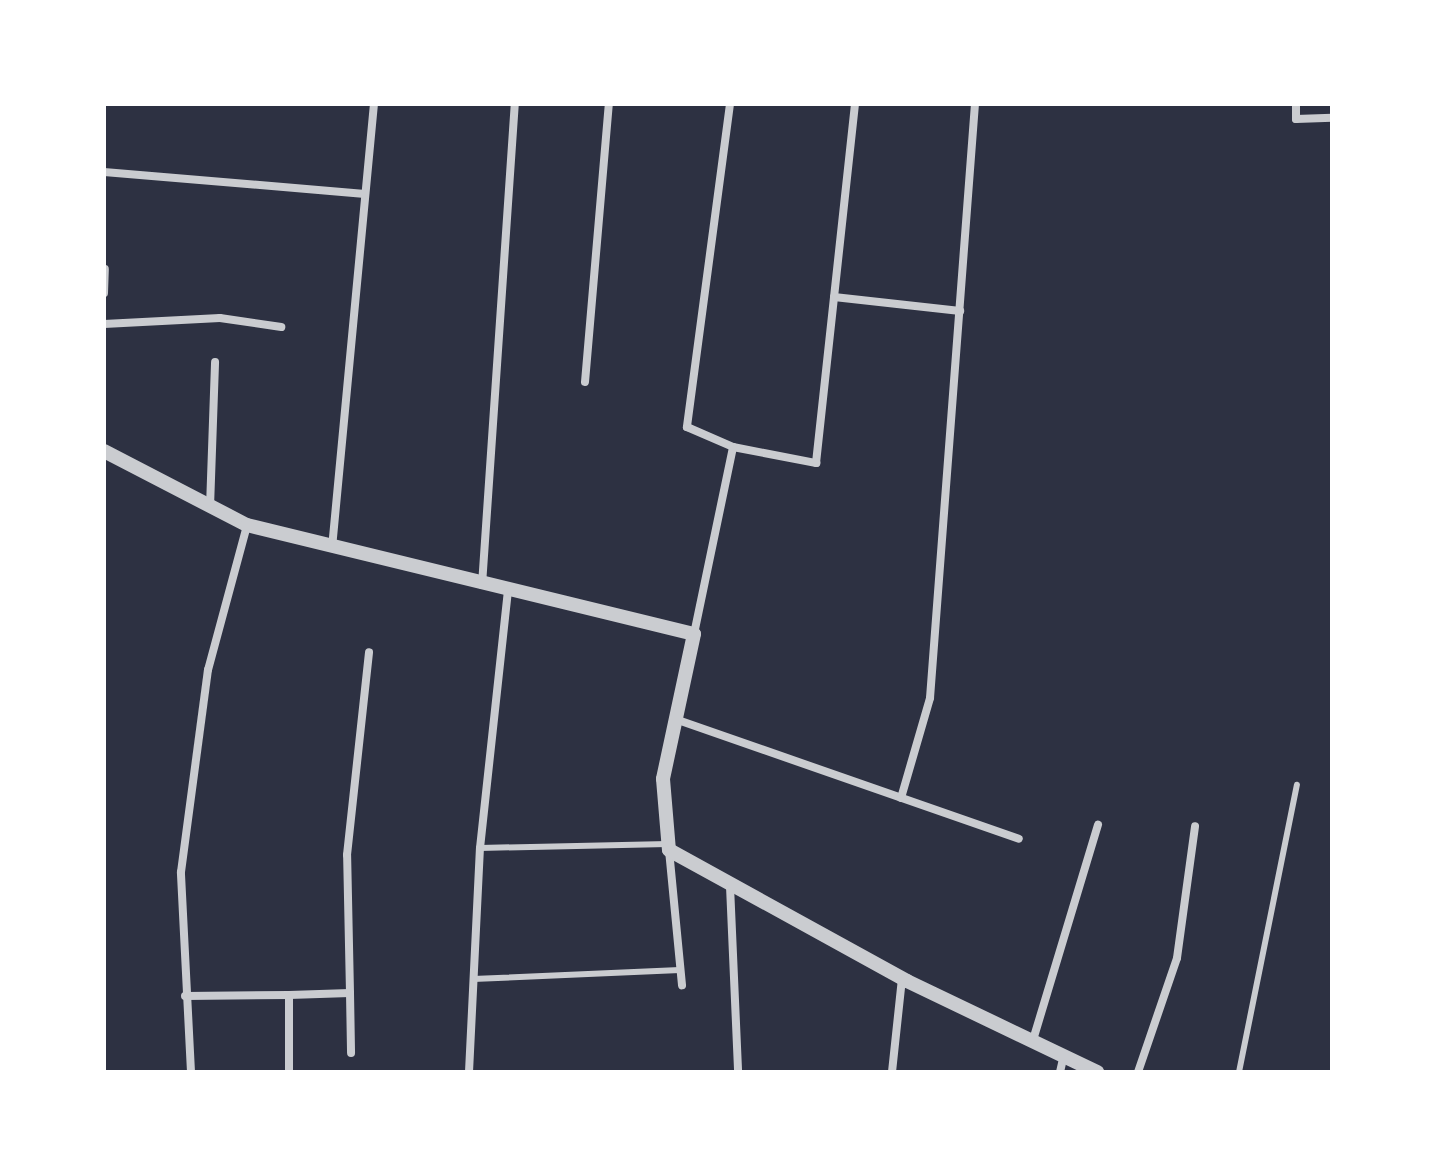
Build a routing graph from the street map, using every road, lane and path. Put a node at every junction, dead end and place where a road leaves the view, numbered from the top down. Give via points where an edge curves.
1 (374, 104) edge
2 (515, 104) edge
3 (609, 104) edge
4 (730, 104) edge
5 (855, 104) edge
6 (975, 104) edge
7 (1296, 104) edge
8 (1332, 118) edge
9 (104, 172) edge
10 (365, 194) junction
11 (105, 269) edge
12 (104, 293) edge
13 (834, 297) junction
14 (960, 311) junction
15 (104, 324) edge
16 (281, 327) dead end
17 (215, 362) dead end
18 (585, 382) dead end
19 (733, 447) junction
20 (104, 451) edge
21 (210, 508) junction
22 (247, 525) junction
23 (331, 549) junction
24 (482, 585) junction
25 (508, 591) junction
26 (694, 634) junction
27 (369, 652) dead end
28 (671, 718) junction
29 (1297, 785) dead end
30 (901, 798) junction
31 (1098, 825) dead end
32 (1195, 826) dead end
33 (1019, 839) dead end
34 (668, 847) junction
35 (480, 848) junction
36 (730, 886) junction
37 (680, 970) junction
38 (902, 978) junction
39 (473, 979) junction
40 (682, 985) dead end
41 (350, 993) junction
42 (289, 995) junction
43 (185, 996) junction
44 (1033, 1040) junction
45 (351, 1053) dead end
46 (1064, 1055) junction
47 (191, 1072) edge
48 (289, 1072) edge
49 (469, 1072) edge
50 (738, 1072) edge
51 (892, 1072) edge
52 (1060, 1072) edge
53 (1097, 1072) edge
54 (1138, 1072) edge
55 (1239, 1072) edge

1 - 10 street
2 - 24 street
3 - 18 street
4 - 19 street via 687,427
5 - 13 street
6 - 14 street
7 - 8 street via 1296,119
9 - 10 street
10 - 23 street
11 - 12 street
13 - 14 street
13 - 19 street via 816,463
14 - 30 street via 930,698
15 - 16 street via 220,318
17 - 21 street
19 - 26 street
20 - 21 street
21 - 22 street
22 - 23 street
22 - 43 street via 208,670 181,872
23 - 24 street
24 - 25 street
25 - 26 street
25 - 35 street
26 - 28 street
27 - 41 street via 347,855
28 - 30 street
28 - 34 street via 663,779
29 - 55 lane
30 - 33 street
31 - 44 street
32 - 54 street via 1177,958
34 - 35 lane
34 - 36 street
34 - 37 street
35 - 39 street
36 - 38 street
36 - 50 street
37 - 39 lane
37 - 40 street
38 - 44 street
38 - 51 street
39 - 49 street
41 - 42 street
41 - 45 street
42 - 43 street
42 - 48 street
43 - 47 street
44 - 46 street
46 - 52 street
46 - 53 street

